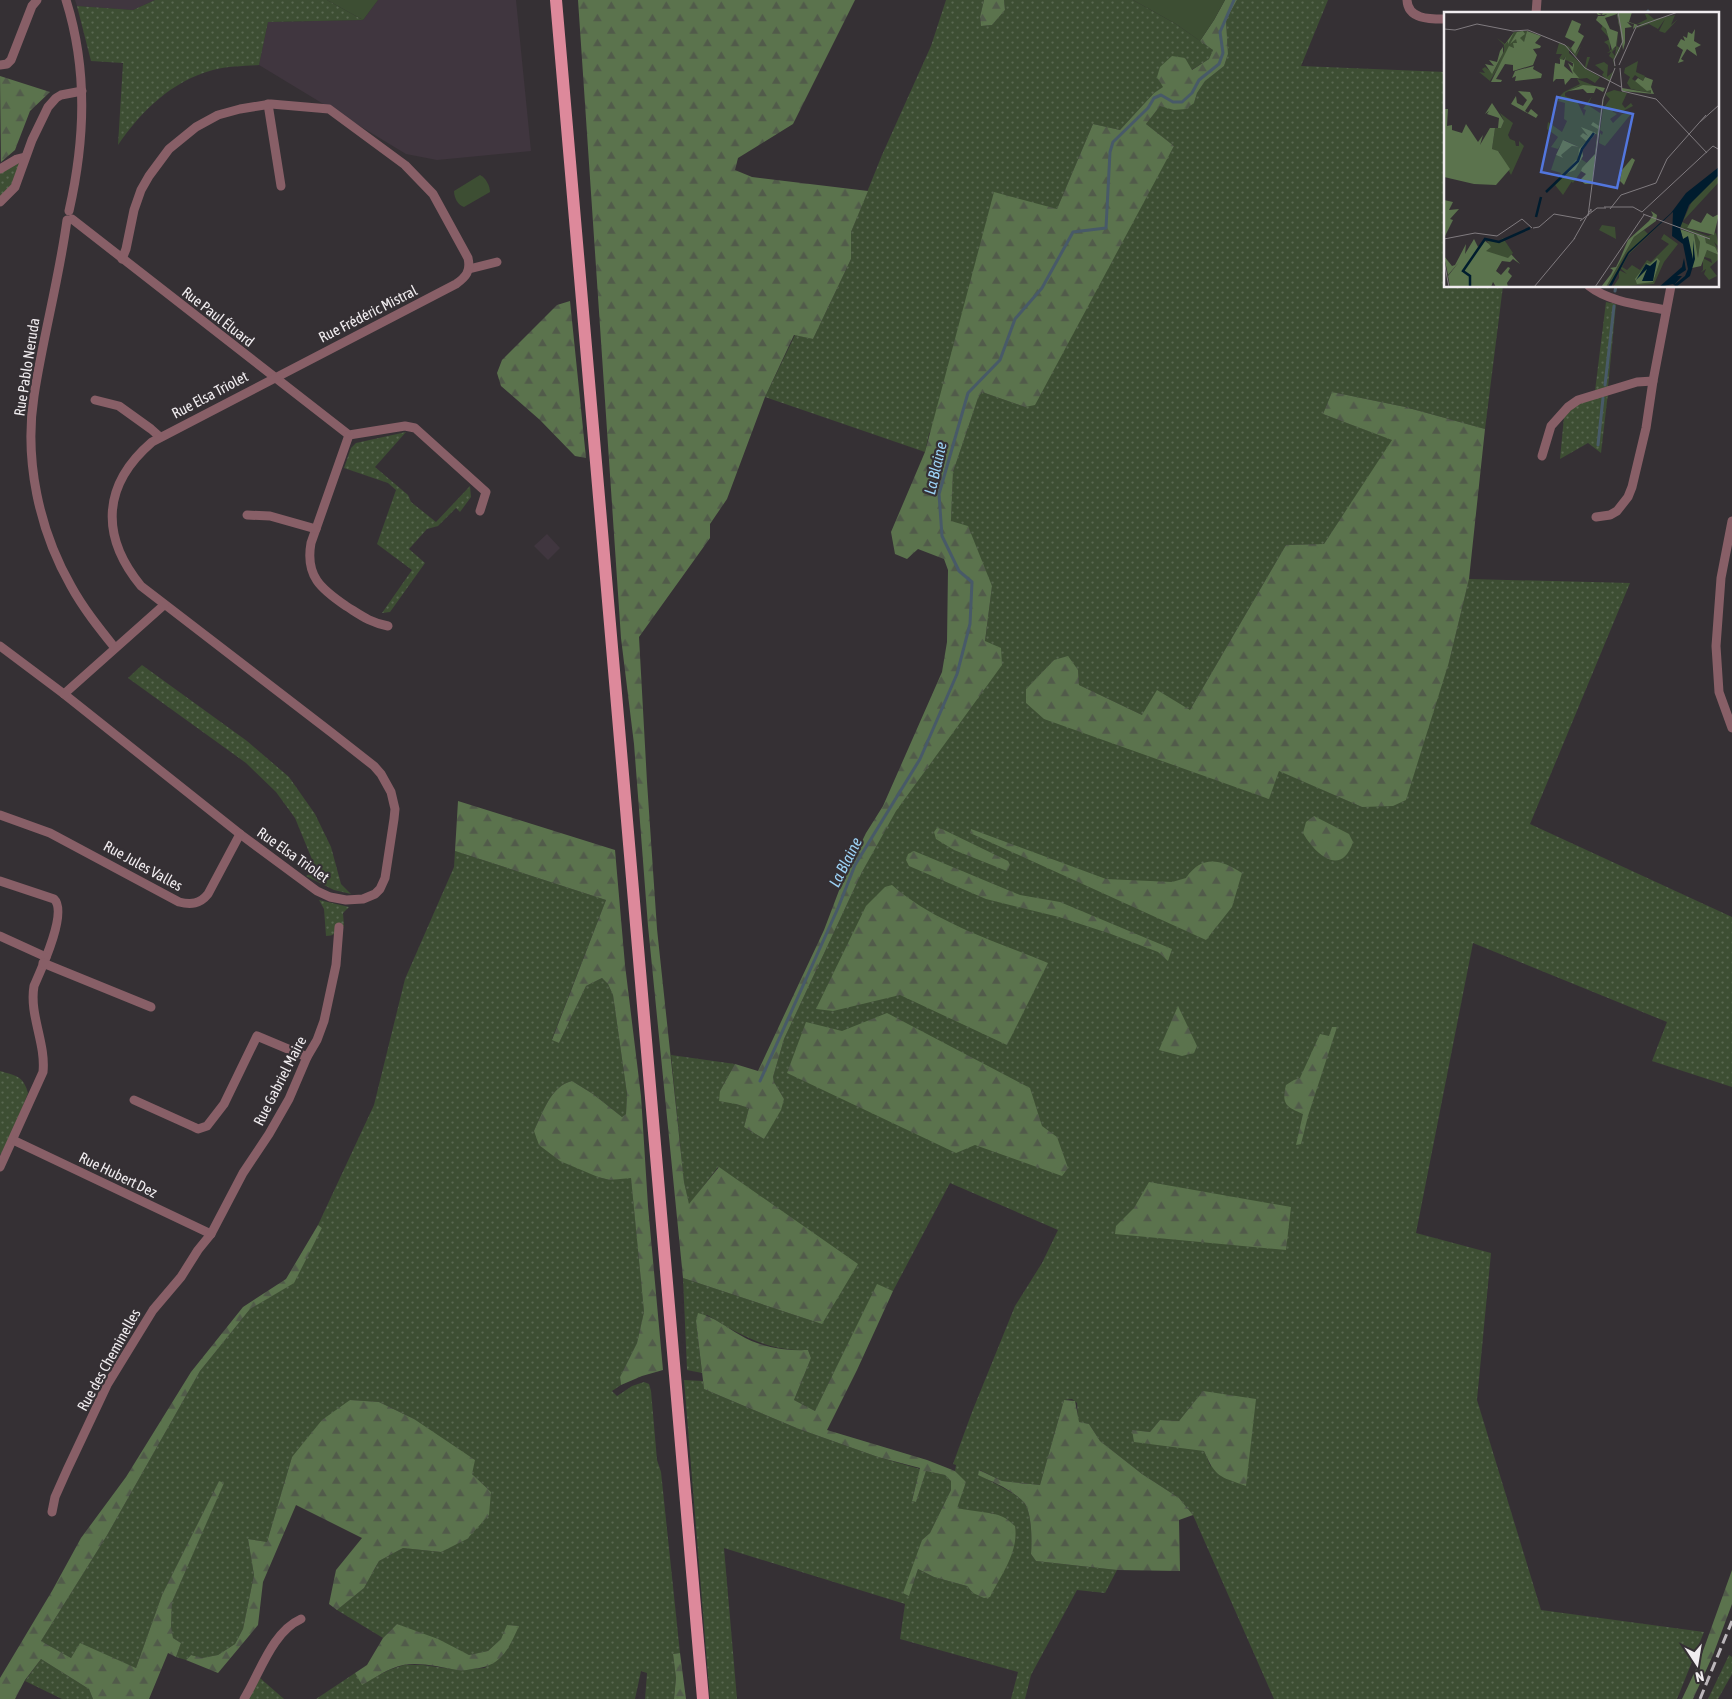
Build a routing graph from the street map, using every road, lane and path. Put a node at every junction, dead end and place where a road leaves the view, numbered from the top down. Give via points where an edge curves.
1 (37, 0) edge
2 (66, 0) edge
3 (556, 0) edge
4 (1407, 0) edge
5 (1444, 19) edge
6 (0, 65) edge
7 (82, 91) junction
8 (268, 104) junction
9 (25, 157) junction
10 (0, 169) edge
11 (281, 186) dead end
12 (0, 202) edge
13 (69, 217) junction
14 (122, 259) junction
15 (496, 262) dead end
16 (469, 269) junction
17 (1591, 288) edge
18 (1671, 288) edge
19 (1666, 310) junction
20 (274, 378) junction
21 (1652, 381) junction
22 (95, 400) dead end
23 (349, 435) junction
24 (160, 437) junction
25 (1542, 456) dead end
26 (480, 511) dead end
27 (247, 515) dead end
28 (1596, 517) dead end
29 (1732, 521) edge
30 (316, 529) junction
31 (164, 605) junction
32 (388, 626) dead end
33 (0, 646) edge
34 (115, 648) junction
35 (64, 694) junction
36 (1732, 728) edge
37 (0, 815) edge
38 (240, 834) junction
39 (0, 881) edge
40 (339, 927) dead end
41 (2, 939) edge
42 (44, 960) junction
43 (151, 1007) dead end
44 (307, 1057) junction
45 (134, 1100) dead end
46 (13, 1140) junction
47 (0, 1167) edge
48 (211, 1234) junction
49 (52, 1512) dead end
50 (301, 1618) dead end
51 (244, 1699) edge
52 (703, 1699) edge

1 - 6 street via 11,60
2 - 7 street, Rue Pablo Neruda via 79,52
3 - 52 main road
4 - 5 street via 1409,9 1418,16
7 - 9 street via 61,95 48,107
7 - 13 street, Rue Pablo Neruda via 80,144
8 - 11 street
8 - 14 street via 218,115 185,134 169,149 141,190
8 - 16 street via 329,109 405,165 433,194 468,258
9 - 10 street
9 - 12 street via 15,187
13 - 14 street, Rue Paul Éluard
13 - 34 street, Rue Pablo Neruda via 34,398 35,478 41,514 58,561 82,605
14 - 20 street, Rue Paul Éluard
15 - 16 street
16 - 20 street, Rue Frédéric Mistral via 456,284
17 - 19 street via 1609,297
18 - 19 street
19 - 21 street
20 - 23 street, Rue Paul Éluard
20 - 24 street, Rue Elsa Triolet
21 - 25 street via 1613,388 1573,403 1551,426
21 - 28 street via 1646,428 1632,487 1617,511
22 - 24 street via 119,406
23 - 26 street via 405,426 415,428 486,492
23 - 30 street
24 - 31 street, Rue Elsa Triolet via 134,459 123,476 114,502 112,527 116,546 130,572
27 - 30 street via 270,516
29 - 36 street via 1721,578 1716,646 1722,704
30 - 32 street via 310,557 318,583 370,622
31 - 34 street
31 - 38 street, Rue Elsa Triolet via 374,766 387,783 394,800 385,878 380,890 363,899 338,899 317,891
33 - 35 street
34 - 35 street
35 - 38 street, Rue Elsa Triolet
37 - 38 street, Rue Jules Valles via 50,832 188,904 203,900 208,894
39 - 42 street via 54,899 58,904 57,926
40 - 44 street, Rue Gabriel Maire via 336,965 324,1021
41 - 42 street
42 - 43 street
42 - 46 street via 33,994 43,1072
44 - 45 street via 257,1036 224,1104 203,1128
44 - 48 street, Rue Gabriel Maire via 280,1117 243,1173
46 - 47 street
46 - 48 street, Rue Hubert Dez
48 - 49 street, Rue des Cheminelles via 182,1277 153,1310 107,1385 67,1470
50 - 51 street via 282,1633

